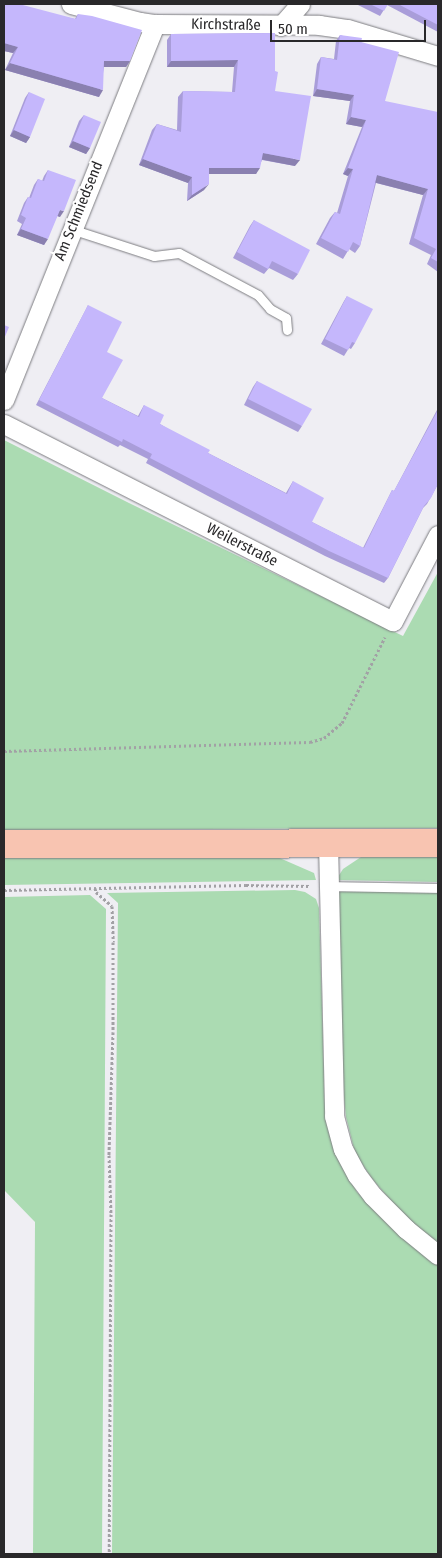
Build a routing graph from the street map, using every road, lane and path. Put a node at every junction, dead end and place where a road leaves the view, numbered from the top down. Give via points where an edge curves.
1 (71, 4) edge
2 (300, 4) edge
3 (155, 24) junction
4 (280, 26) junction
5 (438, 56) edge
6 (71, 228) junction
7 (287, 330) dead end
8 (4, 400) edge
9 (4, 424) edge
10 (438, 535) edge
11 (393, 621) junction
12 (4, 751) edge
13 (328, 843) junction
14 (438, 843) edge
15 (4, 844) edge
16 (327, 886) junction
17 (96, 888) junction
18 (438, 888) edge
19 (4, 890) edge
20 (438, 1255) edge
21 (109, 1554) edge

1 - 3 street, Kirchstraße
2 - 4 street
3 - 4 street, Kirchstraße
3 - 6 street, Am Schmiedsend
4 - 5 street, Kirchstraße via 319,25 348,29
6 - 7 lane via 154,256 179,253 258,295 270,309 286,318
6 - 8 street, Am Schmiedsend
9 - 11 street, Weilerstraße
10 - 11 street
11 - 12 path via 342,723 324,738 310,742
13 - 14 main road
13 - 15 main road
13 - 16 street
16 - 17 path via 246,884
16 - 18 lane
16 - 20 street via 334,1116 343,1149 356,1175 373,1196
17 - 19 path
17 - 21 path via 96,892 112,906 113,942 109,1154

